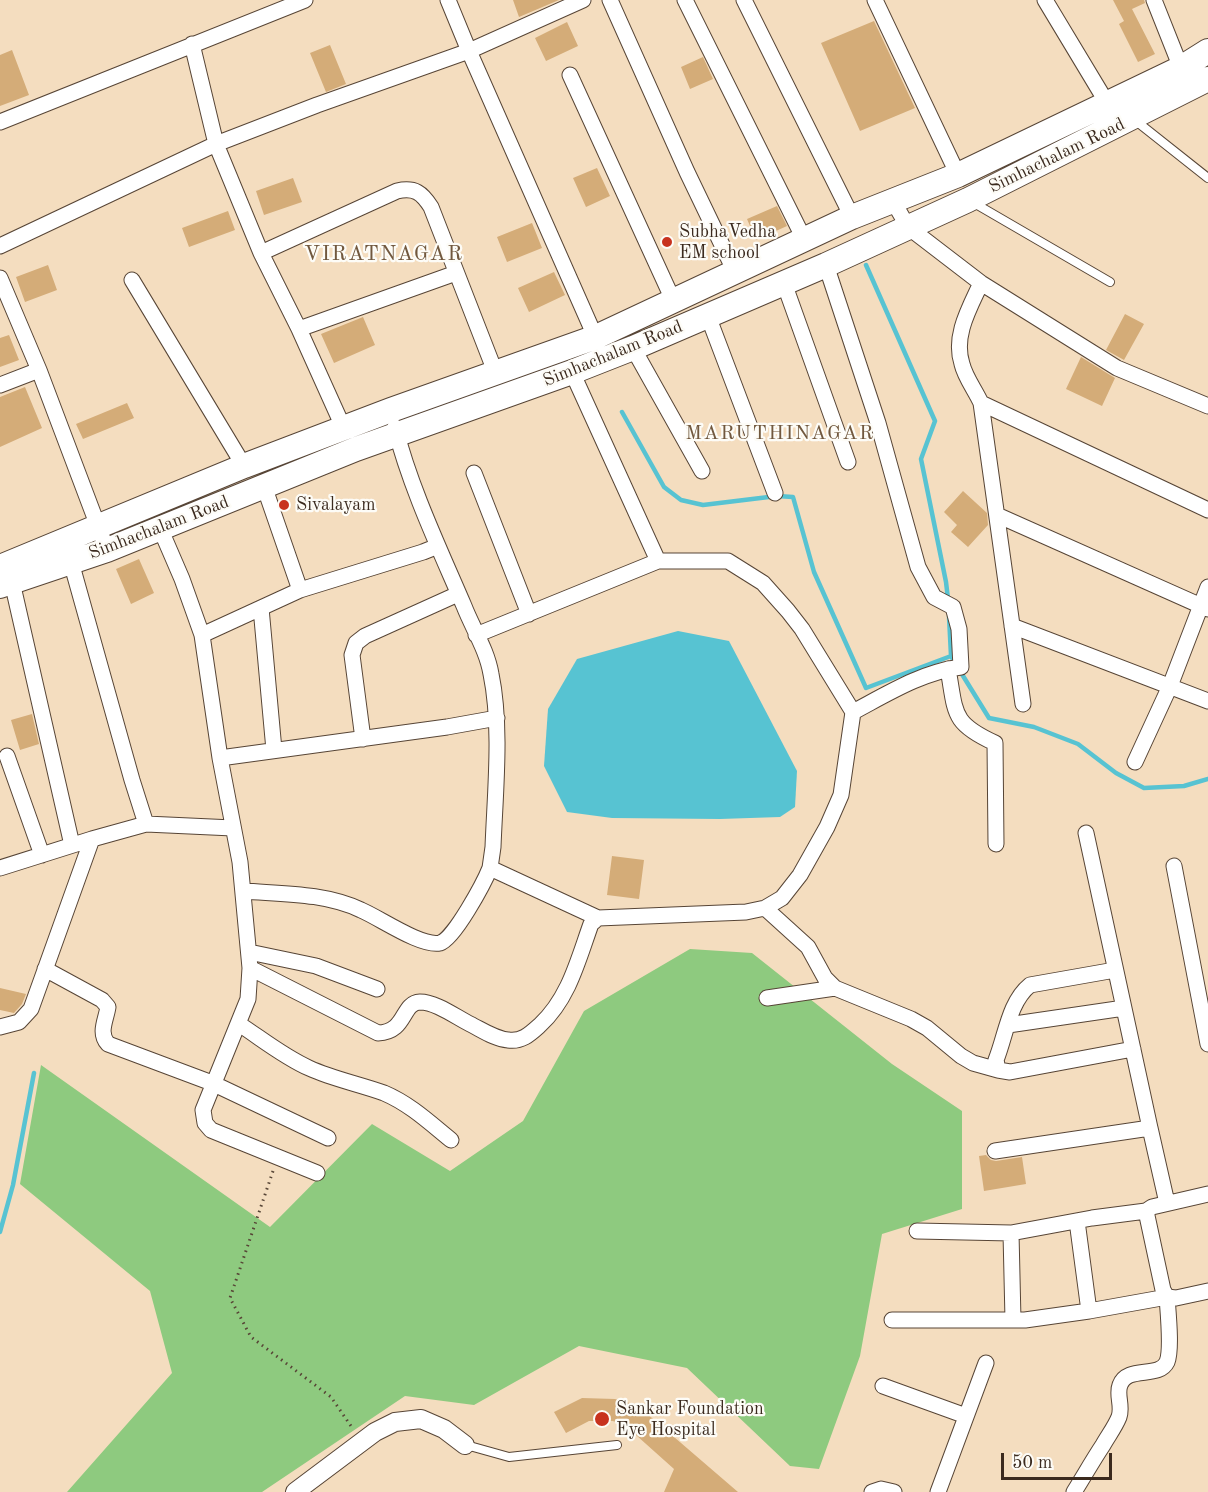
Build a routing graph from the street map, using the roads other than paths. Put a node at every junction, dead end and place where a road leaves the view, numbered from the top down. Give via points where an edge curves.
1 (305, 0) edge
2 (448, 0) edge
3 (583, 0) edge
4 (610, 0) edge
5 (685, 0) edge
6 (744, 0) edge
7 (875, 0) edge
8 (1045, 0) edge
9 (1154, 0) edge
10 (192, 44) junction
11 (468, 51) junction
12 (1208, 51) edge
13 (570, 75) dead end
14 (1193, 79) edge
15 (1107, 103) junction
16 (1132, 118) junction
17 (0, 122) edge
18 (216, 144) junction
19 (958, 175) junction
20 (1208, 178) edge
21 (968, 200) junction
22 (893, 201) junction
23 (852, 217) junction
24 (908, 227) junction
25 (804, 239) junction
26 (0, 246) edge
27 (261, 253) junction
28 (826, 265) junction
29 (735, 272) junction
30 (456, 273) junction
31 (0, 278) edge
32 (132, 280) dead end
33 (784, 282) junction
34 (1110, 282) dead end
35 (981, 283) junction
36 (673, 300) junction
37 (708, 316) junction
38 (299, 329) junction
39 (596, 337) junction
40 (633, 348) junction
41 (605, 359) junction
42 (39, 370) junction
43 (572, 372) junction
44 (496, 374) junction
45 (0, 385) edge
46 (981, 402) junction
47 (1208, 406) edge
48 (391, 410) junction
49 (344, 429) junction
50 (397, 435) junction
51 (848, 462) dead end
52 (244, 466) junction
53 (702, 471) dead end
54 (474, 473) dead end
55 (264, 486) junction
56 (775, 493) dead end
57 (1208, 510) edge
58 (997, 515) junction
59 (98, 526) junction
60 (160, 528) junction
61 (438, 546) junction
62 (107, 550) junction
63 (658, 561) junction
64 (71, 562) junction
65 (4, 578) edge
66 (1208, 588) edge
67 (300, 590) junction
68 (458, 594) junction
69 (261, 608) junction
70 (1205, 608) edge
71 (529, 614) junction
72 (1012, 626) junction
73 (202, 634) junction
74 (476, 635) junction
75 (954, 668) junction
76 (1170, 686) junction
77 (1208, 701) edge
78 (1023, 704) dead end
79 (853, 712) junction
80 (497, 718) junction
81 (363, 739) junction
82 (274, 750) junction
83 (7, 756) dead end
84 (220, 758) junction
85 (1135, 762) dead end
86 (146, 824) junction
87 (233, 828) junction
88 (1086, 833) dead end
89 (92, 839) junction
90 (996, 844) dead end
91 (72, 845) junction
92 (42, 855) junction
93 (1174, 866) dead end
94 (0, 868) edge
95 (490, 868) junction
96 (244, 891) junction
97 (765, 908) junction
98 (598, 918) junction
99 (249, 960) junction
100 (45, 969) junction
101 (1116, 970) junction
102 (834, 988) junction
103 (377, 989) dead end
104 (767, 998) dead end
105 (1124, 1008) junction
106 (239, 1024) junction
107 (1008, 1024) junction
108 (0, 1027) edge
109 (1208, 1044) edge
110 (1133, 1049) junction
111 (998, 1070) junction
112 (212, 1083) junction
113 (1150, 1128) junction
114 (328, 1138) dead end
115 (452, 1140) dead end
116 (994, 1151) dead end
117 (317, 1173) dead end
118 (1208, 1194) edge
119 (1167, 1203) junction
120 (1146, 1211) junction
121 (1077, 1221) junction
122 (917, 1231) dead end
123 (1011, 1233) junction
124 (1208, 1291) edge
125 (1167, 1297) junction
126 (1089, 1311) junction
127 (892, 1320) dead end
128 (1013, 1320) junction
129 (986, 1363) dead end
130 (884, 1386) dead end
131 (966, 1416) junction
132 (465, 1445) joint
133 (617, 1445) dead end
134 (295, 1492) edge
135 (872, 1492) edge
136 (894, 1492) edge
137 (938, 1492) edge
138 (1074, 1492) edge

1 - 10 street
2 - 11 street
3 - 11 street
4 - 29 street
5 - 25 street
6 - 23 street
7 - 19 street
8 - 15 street
9 - 14 street
10 - 17 street
10 - 18 street
11 - 18 street
11 - 39 street
12 - 14 main road
13 - 36 street
14 - 15 main road
14 - 16 main road, Simhachalam Road
15 - 19 main road
16 - 20 lane
16 - 21 main road, Simhachalam Road
18 - 26 street
18 - 27 street
19 - 22 main road
21 - 24 main road, Simhachalam Road
21 - 34 lane
22 - 23 main road
22 - 24 street
23 - 25 main road
24 - 28 main road, Simhachalam Road
24 - 35 street
25 - 29 main road
27 - 30 street via 409,189 417,191 431,207
27 - 38 street
28 - 33 main road, Simhachalam Road
28 - 75 street via 878,423 918,567 941,601 953,606 959,629
29 - 36 main road
30 - 38 street
30 - 44 street
31 - 42 street
32 - 52 street
33 - 37 main road, Simhachalam Road
33 - 51 street
35 - 46 street via 958,343 962,366
35 - 47 street via 1117,368
36 - 39 main road
37 - 40 main road, Simhachalam Road
37 - 56 street
38 - 49 street
39 - 41 street
39 - 44 main road
40 - 41 main road, Simhachalam Road
40 - 53 street
41 - 43 main road, Simhachalam Road
42 - 45 street
42 - 59 street
43 - 50 main road, Simhachalam Road
43 - 63 street
44 - 48 main road
46 - 57 street
46 - 58 street
48 - 49 main road
48 - 50 street
49 - 52 main road
50 - 55 main road, Simhachalam Road
50 - 61 street
52 - 59 main road
54 - 71 street
55 - 60 main road, Simhachalam Road
55 - 67 street
58 - 70 street
58 - 72 street
59 - 62 street
59 - 65 main road via 15,562
60 - 62 main road, Simhachalam Road
60 - 73 street
61 - 67 street
61 - 68 street
62 - 64 main road, Simhachalam Road
63 - 71 street
63 - 79 street via 728,561 763,583 802,629
64 - 65 main road, Simhachalam Road
64 - 86 street
65 - 91 street
66 - 70 street
67 - 69 street
68 - 74 street
68 - 81 street via 356,643 352,655
69 - 73 street
69 - 82 street
70 - 76 street
71 - 74 street
72 - 76 street
72 - 78 street
73 - 84 street
74 - 80 street via 492,675
75 - 79 street via 895,690
75 - 90 street via 955,712 964,726 995,743
76 - 77 street
76 - 85 street
79 - 97 street via 841,795 827,827 800,875 782,898
80 - 81 street
80 - 95 street
81 - 82 street
82 - 84 street
83 - 92 street
84 - 87 street
86 - 87 street
86 - 89 street
87 - 96 street
88 - 101 street
89 - 91 street
89 - 100 street
91 - 92 street
92 - 94 street
93 - 109 street
95 - 96 street via 482,888 449,937 438,943 424,942 359,909 327,899
95 - 98 street
96 - 99 street
97 - 98 street
97 - 102 street via 808,946
98 - 99 street via 591,924 567,992 527,1037 516,1040 497,1038 418,1002 409,1006 397,1027 378,1033
99 - 103 street via 316,966
99 - 106 street via 248,999
100 - 108 street via 31,1009 19,1022
100 - 112 street via 108,1007 102,1030 108,1044
101 - 105 street
101 - 107 street via 1030,985 1022,991
102 - 104 street
102 - 111 street via 911,1019 973,1064
105 - 107 street
105 - 110 street
106 - 112 street
106 - 115 street via 302,1065 400,1101
107 - 111 street via 996,1060
110 - 111 street via 1010,1072
110 - 113 street
112 - 114 street
112 - 117 street via 203,1110 205,1124 211,1130
113 - 116 street
113 - 119 street
118 - 119 street
119 - 120 street
120 - 121 street
120 - 125 street
121 - 123 street
121 - 126 street
122 - 123 street
123 - 128 street
124 - 125 street
125 - 126 street
125 - 138 street via 1167,1361 1157,1370 1124,1378 1120,1384 1119,1415
126 - 128 street
127 - 128 street
129 - 131 street
130 - 131 street
131 - 137 street
132 - 133 lane via 509,1457
132 - 134 street via 444,1429 421,1419 395,1422 375,1432
135 - 136 street

